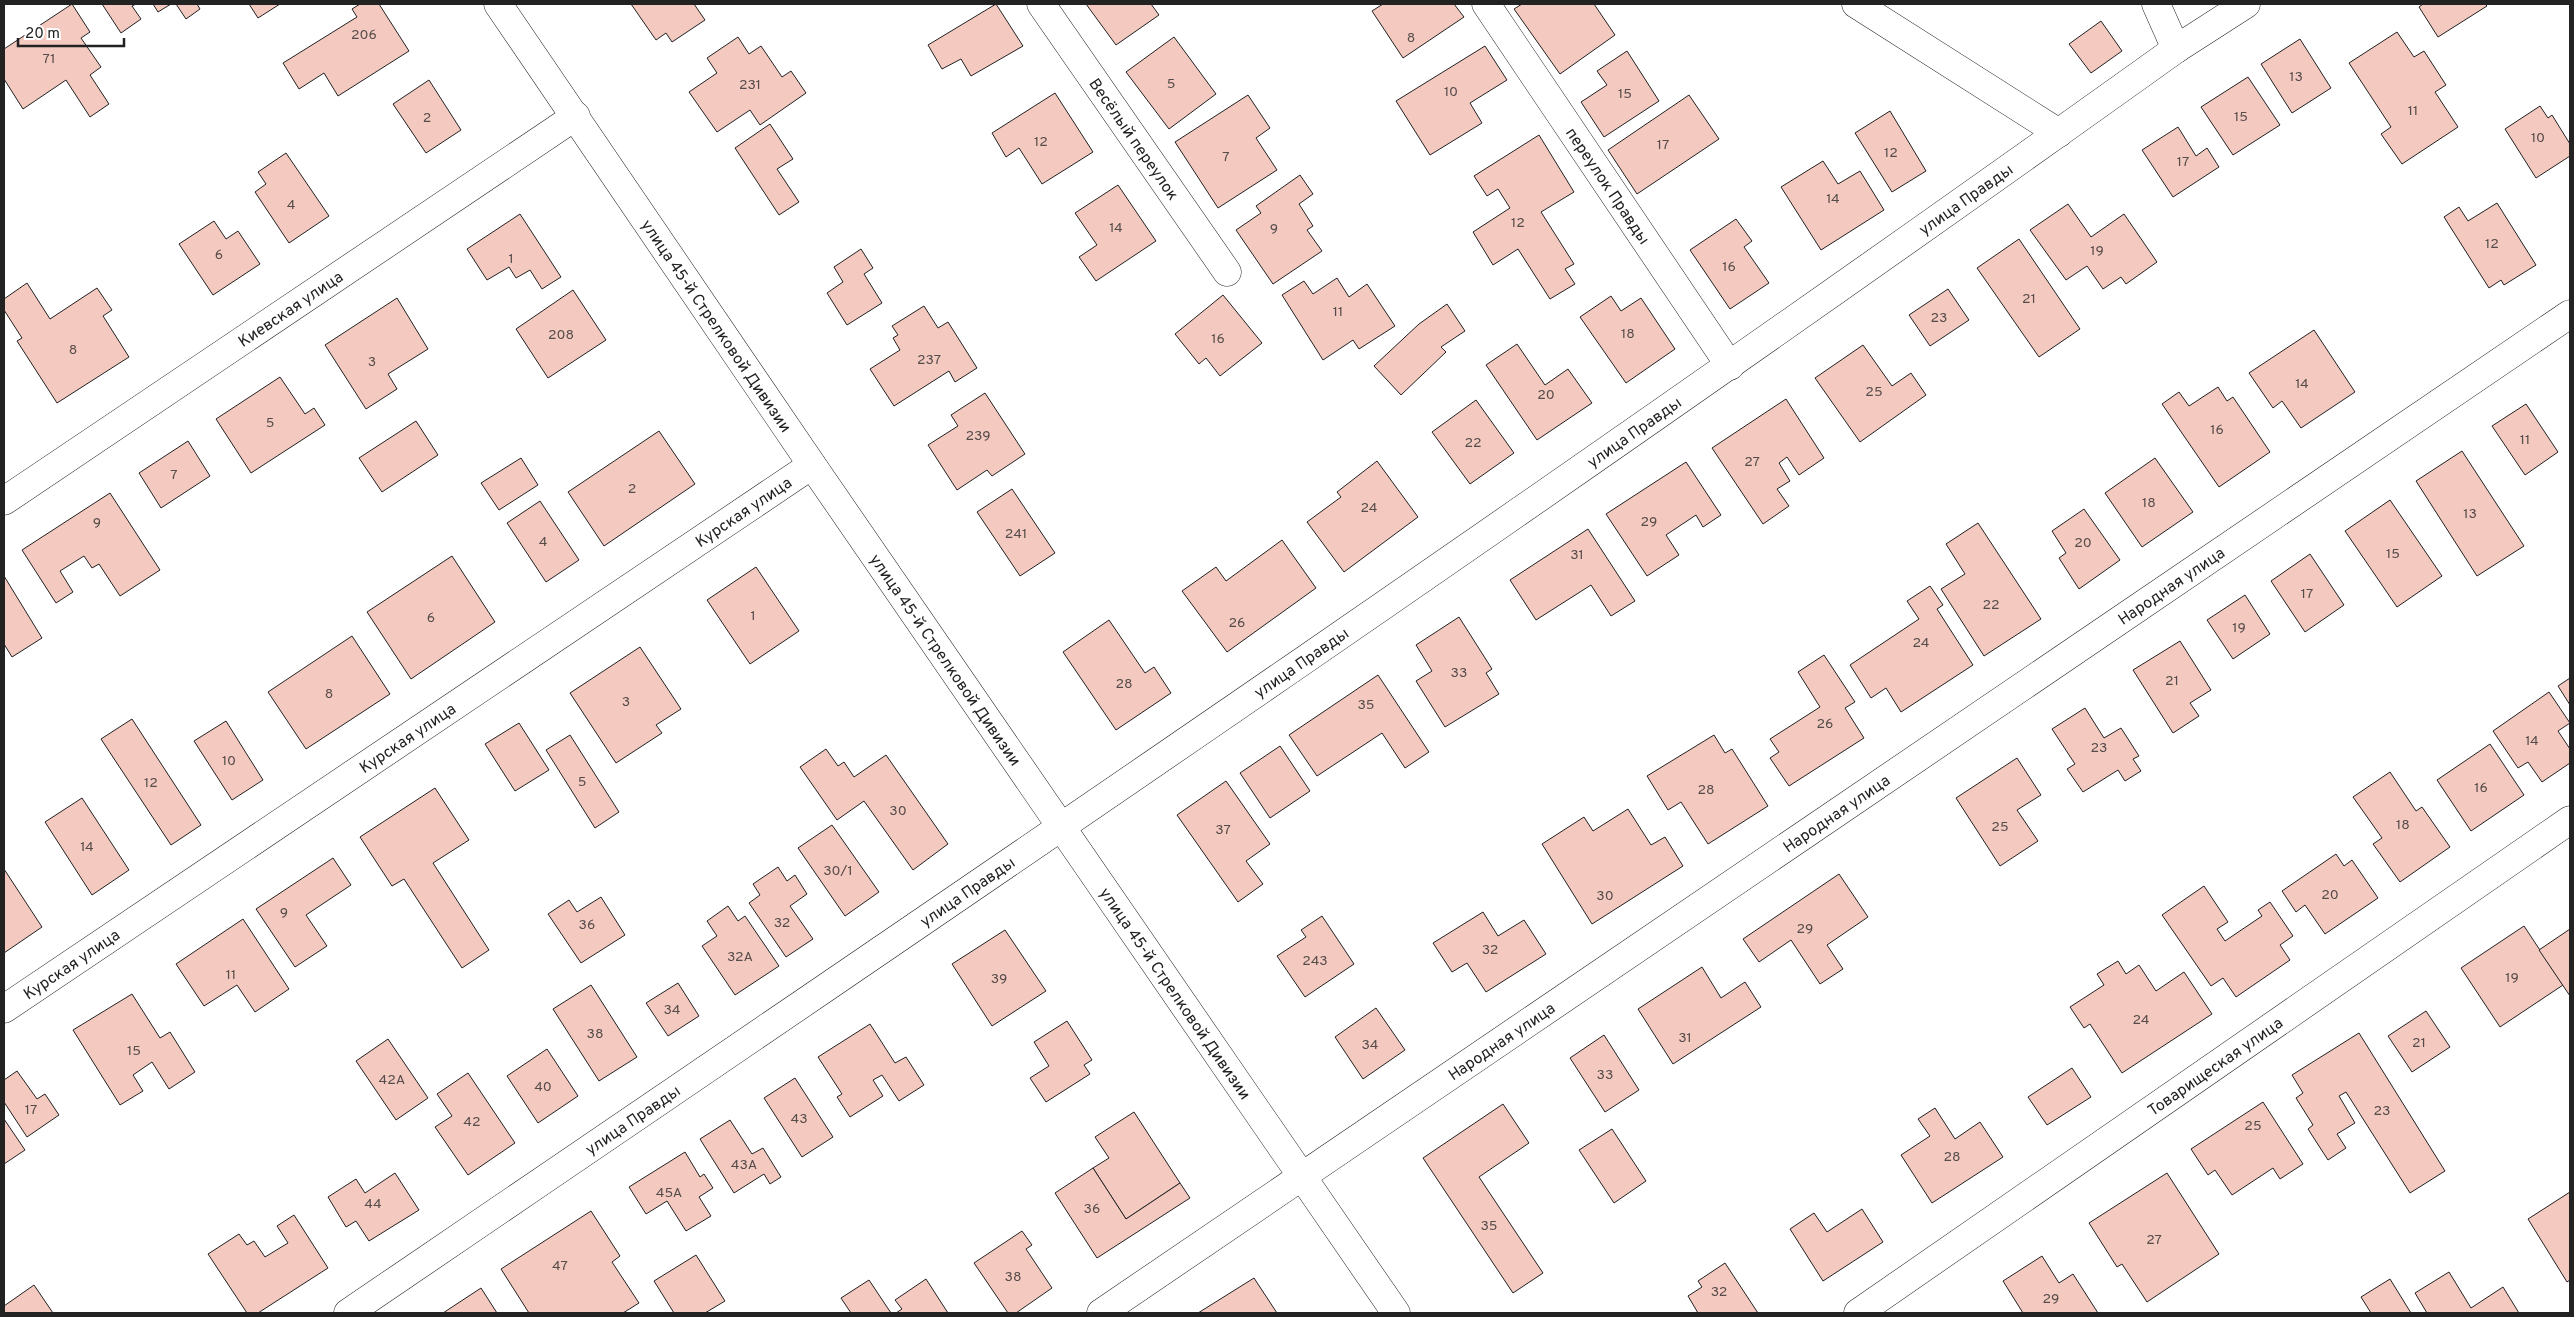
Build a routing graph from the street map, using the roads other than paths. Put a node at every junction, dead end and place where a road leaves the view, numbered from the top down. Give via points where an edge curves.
1 (498, 4) edge
2 (1041, 4) edge
3 (1486, 4) edge
4 (1856, 4) edge
5 (2156, 4) edge
6 (2246, 4) edge
7 (2176, 49) junction
8 (576, 116) junction
9 (2059, 133) junction
10 (1227, 272) dead end
11 (2570, 314) edge
12 (1730, 366) junction
13 (812, 465) junction
14 (4, 500) edge
15 (2570, 820) edge
16 (1062, 828) junction
17 (4, 1009) edge
18 (1302, 1176) junction
19 (348, 1313) edge
20 (1101, 1313) edge
21 (1396, 1313) edge
22 (1858, 1313) edge

1 - 8 street, улица 45-й Стрелковой Дивизии
2 - 10 street, Весёлый переулок
3 - 12 street, переулок Правды
4 - 9 street
5 - 7 street
6 - 7 street, улица Правды
7 - 9 street, улица Правды
8 - 13 street, улица 45-й Стрелковой Дивизии
8 - 14 street, Киевская улица
9 - 12 street, улица Правды
11 - 18 street, Народная улица
12 - 16 street, улица Правды
13 - 16 street, улица 45-й Стрелковой Дивизии
13 - 17 street, Курская улица
15 - 22 street, Товарищеская улица
16 - 18 street, улица 45-й Стрелковой Дивизии
16 - 19 street, улица Правды
18 - 20 street, Народная улица
18 - 21 street, улица 45-й Стрелковой Дивизии

